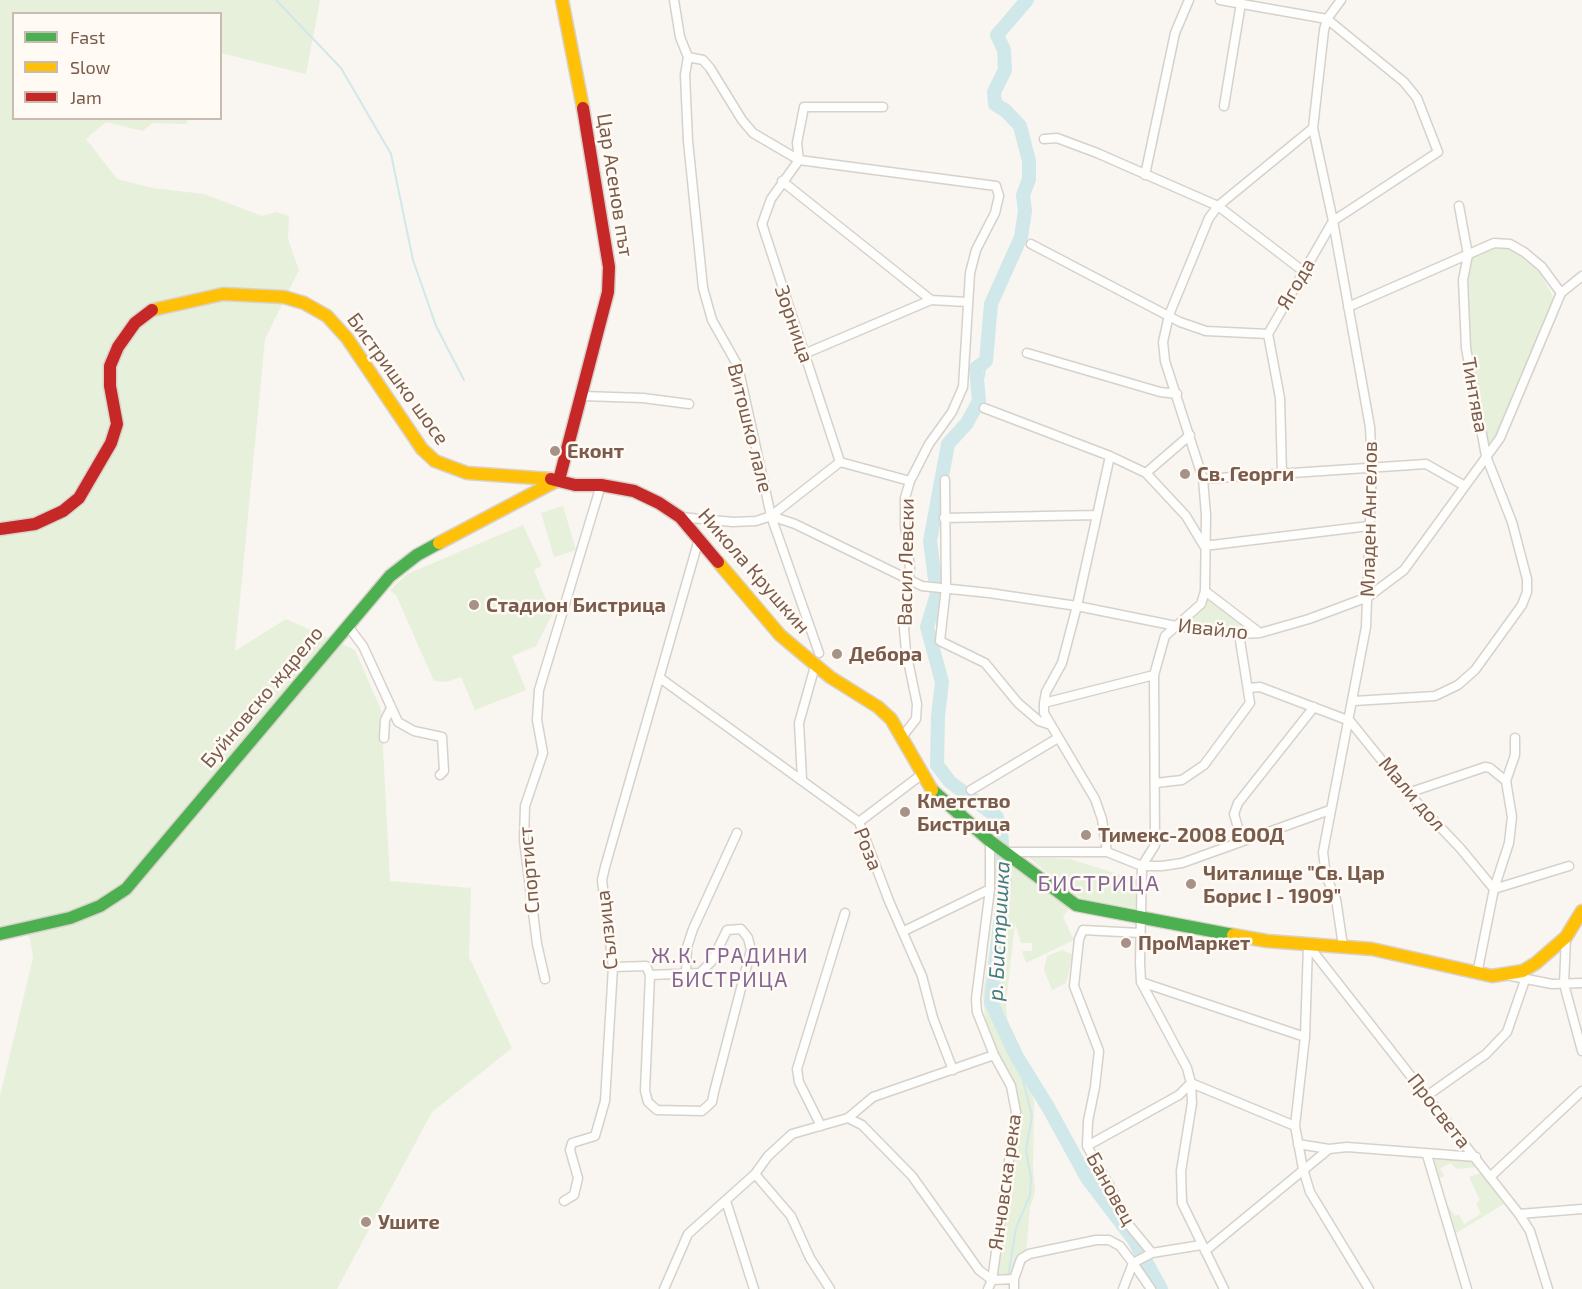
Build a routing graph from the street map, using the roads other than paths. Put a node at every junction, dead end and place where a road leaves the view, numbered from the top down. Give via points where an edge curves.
1 (562, 0) edge
2 (674, 0) edge
3 (1190, 0) edge
4 (1220, 0) edge
5 (1341, 0) edge
6 (1241, 3) junction
7 (1328, 19) junction
8 (688, 57) junction
9 (1224, 106) dead end
10 (883, 107) dead end
11 (1313, 128) junction
12 (1044, 139) dead end
13 (799, 160) junction
14 (1145, 175) junction
15 (782, 181) junction
16 (1218, 206) junction
17 (1459, 206) dead end
18 (1333, 221) junction
19 (1031, 244) dead end
20 (1468, 255) junction
21 (1304, 271) junction
22 (1582, 276) edge
23 (1561, 293) junction
24 (931, 300) junction
25 (967, 302) junction
26 (1348, 307) junction
27 (1169, 315) junction
28 (1268, 334) junction
29 (1027, 353) dead end
30 (804, 354) junction
31 (1177, 394) junction
32 (582, 396) junction
33 (689, 404) dead end
34 (984, 408) dead end
35 (1190, 435) junction
36 (1110, 456) junction
37 (1486, 456) junction
38 (840, 462) junction
39 (1372, 466) junction
40 (1146, 472) junction
41 (1282, 474) junction
42 (1203, 479) junction
43 (559, 480) junction
44 (945, 480) dead end
45 (909, 481) junction
46 (601, 485) junction
47 (1464, 486) junction
48 (1098, 515) junction
49 (771, 516) junction
50 (680, 517) junction
51 (944, 518) junction
52 (1369, 526) junction
53 (0, 529) edge
54 (699, 539) junction
55 (1204, 546) junction
56 (910, 580) junction
57 (946, 587) junction
58 (1205, 591) junction
59 (1368, 597) junction
60 (1077, 606) junction
61 (347, 625) junction
62 (1176, 626) junction
63 (1260, 633) junction
64 (1239, 634) junction
65 (819, 653) dead end
66 (815, 666) junction
67 (1154, 675) junction
68 (660, 678) junction
69 (1248, 688) junction
70 (1354, 701) junction
71 (1044, 703) junction
72 (1314, 707) junction
73 (390, 710) junction
74 (1350, 722) junction
75 (1051, 725) junction
76 (902, 737) junction
77 (384, 738) dead end
78 (1058, 738) junction
79 (1515, 738) dead end
80 (440, 775) dead end
81 (921, 775) junction
82 (802, 779) junction
83 (1506, 781) junction
84 (1156, 783) junction
85 (971, 790) dead end
86 (1408, 793) junction
87 (1330, 810) junction
88 (859, 822) junction
89 (737, 833) dead end
90 (1242, 841) junction
91 (991, 842) junction
92 (1005, 852) junction
93 (1107, 852) junction
94 (1143, 866) junction
95 (1569, 866) dead end
96 (990, 889) junction
97 (1494, 889) junction
98 (1582, 911) edge
99 (845, 913) dead end
100 (1141, 919) junction
101 (904, 931) junction
102 (1140, 933) junction
103 (0, 934) edge
104 (1566, 937) junction
105 (1308, 945) junction
106 (1343, 946) junction
107 (613, 967) junction
108 (686, 974) junction
109 (1477, 974) junction
110 (650, 975) junction
111 (1506, 975) junction
112 (545, 979) dead end
113 (1525, 980) junction
114 (1141, 982) junction
115 (1582, 983) edge
116 (1564, 984) junction
117 (1305, 1037) junction
118 (1582, 1051) edge
119 (994, 1055) junction
120 (953, 1070) junction
121 (1191, 1083) junction
122 (1582, 1091) edge
123 (1428, 1095) junction
124 (848, 1118) junction
125 (821, 1126) junction
126 (1295, 1126) junction
127 (1298, 1144) junction
128 (1087, 1146) junction
129 (1329, 1149) junction
130 (1427, 1155) junction
131 (1476, 1157) junction
132 (1303, 1169) junction
133 (754, 1174) junction
134 (1490, 1177) junction
135 (564, 1201) dead end
136 (726, 1201) junction
137 (1582, 1209) edge
138 (1519, 1214) junction
139 (1203, 1248) junction
140 (1149, 1254) junction
141 (1133, 1263) junction
142 (1012, 1280) junction
143 (992, 1283) edge
144 (664, 1289) edge
145 (754, 1289) edge
146 (830, 1289) edge
147 (1014, 1289) edge
148 (1123, 1289) edge
149 (1151, 1289) edge
150 (1224, 1289) edge
151 (1369, 1289) edge
152 (1467, 1289) edge
153 (1548, 1289) edge

1 - 32 street, Цар Асенов път via 609,267 608,292
2 - 8 street
3 - 14 street via 1175,33
4 - 6 street
5 - 7 street
6 - 7 street
6 - 9 street
7 - 11 street, Младен Ангелов
7 - 18 street, Ягода via 1404,82 1417,98 1438,152
8 - 13 street via 703,60 710,68 753,133
8 - 49 street, Витошко лале via 688,130 703,288 712,320 738,366
10 - 13 street via 804,107 797,143
11 - 16 street
11 - 18 street, Младен Ангелов
12 - 14 street via 1057,138
13 - 15 street, Зорница
13 - 25 street, Васил Левски via 996,186 999,196 995,213 976,250
14 - 16 street
15 - 24 street
15 - 30 street, Зорница via 764,214 763,233
16 - 21 street
16 - 27 street via 1209,218
17 - 20 street, Тинтява
18 - 21 street, Ягода
18 - 26 street, Младен Ангелов
19 - 27 street
20 - 23 street via 1494,243 1510,244 1542,267
20 - 26 street
20 - 37 street, Тинтява via 1463,280 1466,348
21 - 28 street, Ягода
22 - 23 street, Ивайло
23 - 37 street, Ивайло via 1500,438
24 - 25 street
24 - 30 street
25 - 45 street, Васил Левски via 963,387
26 - 39 street, Младен Ангелов via 1370,427
27 - 28 street via 1206,331
27 - 31 street via 1163,342 1165,361
28 - 41 street via 1280,398
29 - 31 street
30 - 38 street, Зорница
31 - 35 street
32 - 33 street
32 - 43 street, Цар Асенов път
34 - 36 street
35 - 40 street
35 - 42 street
36 - 40 street
36 - 48 street
37 - 47 street, Ивайло
37 - 70 street, Тинтява via 1512,522 1527,579 1522,605 1475,670 1458,685 1435,696
38 - 45 street
38 - 49 street
39 - 41 street
39 - 47 street via 1426,464
39 - 52 street, Младен Ангелов
40 - 55 street via 1186,516
41 - 42 street
42 - 55 street
43 - 46 street, Никола Крушкин via 575,485
43 - 53 street, Бистришко шосе via 467,473 435,461 422,449 347,338 327,316 284,297 223,294 154,309 135,323 110,366 117,423 111,443 79,498 63,511 35,524
43 - 61 street, Буйновско ждрело via 417,555 390,576
44 - 51 street, Васил Левски
45 - 56 street, Васил Левски via 905,525
46 - 50 street, Никола Крушкин via 634,491
46 - 112 street, Спортист via 536,704 543,753 525,806 524,840
47 - 59 street, Ивайло via 1404,570
48 - 51 street
48 - 60 street
49 - 50 street via 733,522
49 - 56 street, Ивайло via 805,528
49 - 65 street, Витошко лале
50 - 54 street, Никола Крушкин
51 - 57 street, Васил Левски
52 - 55 street
52 - 59 street, Младен Ангелов
54 - 66 street, Никола Крушкин via 757,610
54 - 68 street, Сълзица
55 - 58 street
56 - 57 street, Ивайло via 922,586
56 - 76 street, Васил Левски via 904,628 917,704 916,719
57 - 60 street, Ивайло
57 - 75 street, Васил Левски via 940,641 985,663 1018,703 1039,721
58 - 62 street via 1202,604
58 - 63 street
59 - 63 street, Ивайло
59 - 70 street, Младен Ангелов
60 - 62 street, Ивайло
60 - 71 street via 1062,663
61 - 73 street via 363,646
61 - 103 street, Буйновско ждрело via 126,889 100,906 70,918
62 - 64 street, Ивайло
62 - 67 street via 1166,636
63 - 64 street, Ивайло
64 - 69 street
66 - 76 street, Никола Крушкин via 878,707 891,718
66 - 82 street via 799,723
67 - 71 street
67 - 84 street
68 - 82 street, Роза
68 - 107 street, Сълзица via 604,867 602,880
69 - 72 street, Мали дол via 1260,687
69 - 84 street via 1250,703 1204,765 1182,780
70 - 74 street, Младен Ангелов
71 - 75 street via 1044,713
72 - 74 street, Мали дол
72 - 90 street via 1238,803 1234,814
73 - 77 street
73 - 80 street via 407,728 442,737 444,771
74 - 86 street, Мали дол
74 - 87 street, Младен Ангелов
75 - 78 street
76 - 81 street, Никола Крушкин
78 - 85 street
78 - 93 street via 1095,799
79 - 83 street via 1515,755
81 - 88 street
81 - 91 street, Никола Крушкин via 939,797
82 - 88 street, Роза
83 - 86 street via 1485,767
83 - 97 street via 1512,817 1509,843
84 - 94 street via 1155,844
86 - 97 street, Мали дол
87 - 90 street
87 - 106 street, Младен Ангелов via 1323,852 1326,876 1336,898
88 - 101 street, Роза
89 - 108 street via 693,929 687,947
90 - 94 street via 1182,863
91 - 92 street, Никола Крушкин
91 - 96 street, Янчовска река
92 - 93 street
92 - 100 street, Никола Крушкин via 1076,905
93 - 94 street
94 - 100 street
95 - 97 street
96 - 101 street
96 - 119 street, Янчовска река via 976,999 977,1012
97 - 109 street
98 - 104 street
99 - 125 street via 796,1069
100 - 102 street
100 - 105 street
101 - 120 street, Роза
102 - 114 street
102 - 128 street, Бановец via 1083,930 1079,939 1074,986 1099,1051
104 - 111 street via 1536,963
104 - 116 street
105 - 106 street
105 - 117 street
105 - 123 street, Просвета
106 - 109 street via 1388,952
107 - 110 street via 646,966
107 - 135 street, Сълзица via 605,1101 595,1136 572,1143 570,1150 578,1178 574,1195
108 - 110 street
108 - 110 street via 706,969 727,930 741,929 748,938 751,950 712,1102 702,1111 657,1110 648,1102 645,1091
109 - 111 street
111 - 113 street
113 - 116 street
113 - 123 street via 1507,1032 1486,1054
114 - 117 street
114 - 121 street via 1187,1068
115 - 116 street
116 - 118 street
117 - 126 street
119 - 120 street
119 - 143 street, Янчовска река via 1011,1086 1016,1112
120 - 124 street via 873,1097
121 - 126 street
121 - 128 street via 1179,1095
121 - 139 street via 1192,1102 1180,1185 1182,1203
122 - 134 street
123 - 131 street, Просвета
124 - 125 street
124 - 143 street via 862,1125 912,1176
125 - 133 street via 792,1134
126 - 127 street
127 - 129 street
127 - 132 street
128 - 140 street, Бановец via 1124,1219
129 - 130 street via 1347,1147
129 - 132 street
130 - 131 street
130 - 152 street
131 - 134 street, Просвета
132 - 139 street
132 - 151 street via 1310,1192
133 - 136 street
133 - 146 street via 791,1216 810,1258
134 - 138 street, Просвета
136 - 144 street via 688,1234
136 - 145 street
137 - 138 street
138 - 153 street, Просвета via 1530,1231
139 - 140 street
139 - 150 street
140 - 141 street
141 - 142 street via 1120,1246 1109,1240 1096,1240 1029,1254 1021,1259
141 - 148 street
141 - 149 street
142 - 143 street
142 - 147 street, Янчовска река

